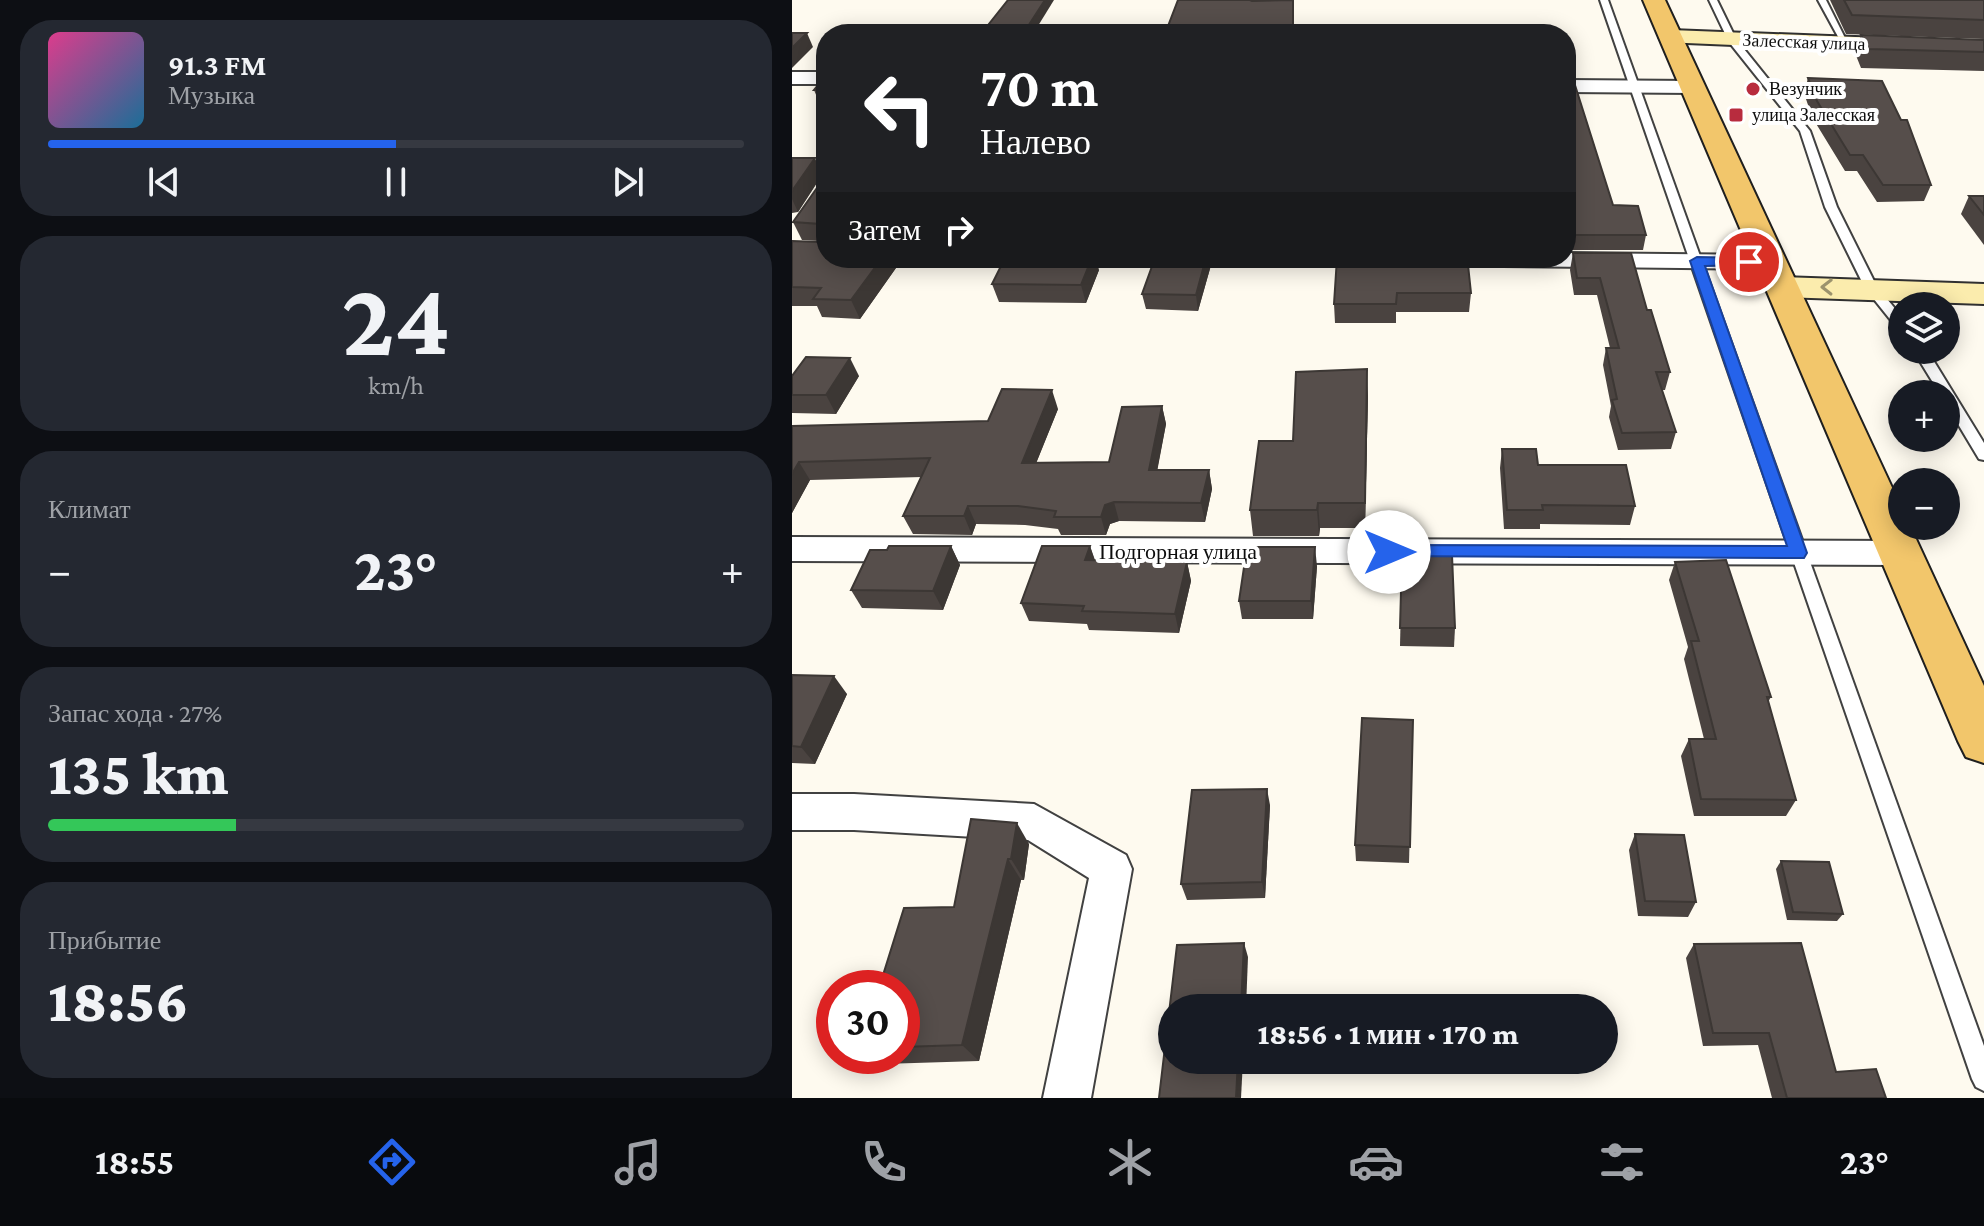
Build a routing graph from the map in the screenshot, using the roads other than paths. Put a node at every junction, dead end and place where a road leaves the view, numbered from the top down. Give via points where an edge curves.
1 (1604, 0) edge
2 (1654, 0) edge
3 (1713, 0) edge
4 (1822, 0) edge
5 (1671, 37) junction
6 (1732, 40) junction
7 (1846, 44) junction
8 (1984, 49) edge
9 (792, 78) edge
10 (816, 78) edge
11 (1576, 86) edge
12 (1636, 87) junction
13 (1693, 87) junction
14 (1576, 260) edge
15 (1697, 261) junction
16 (1776, 274) junction
17 (1871, 288) junction
18 (1984, 294) edge
19 (1888, 308) edge
20 (1929, 364) edge
21 (1984, 455) edge
22 (792, 549) edge
23 (1798, 553) junction
24 (1901, 553) junction
25 (1984, 741) edge
26 (792, 812) edge
27 (1984, 1079) edge
28 (1067, 1098) edge

1 - 12 lane
2 - 5 main road
3 - 6 lane
4 - 7 lane
5 - 6 main road, Залесская улица
5 - 13 main road
6 - 7 main road, Залесская улица
6 - 17 lane via 1805,131 1831,207
7 - 8 main road, Залесская улица
9 - 10 street
11 - 12 street
12 - 13 street
12 - 15 lane
13 - 16 main road
14 - 15 street
15 - 16 street
15 - 23 lane
17 -> 16 main road
16 - 24 main road
17 - 18 main road
17 - 19 lane
20 - 21 lane
22 - 23 street, Подгорная улица
23 - 24 street, Подгорная улица
23 - 27 lane
24 - 25 main road
26 - 28 street via 1034,822 1111,869

